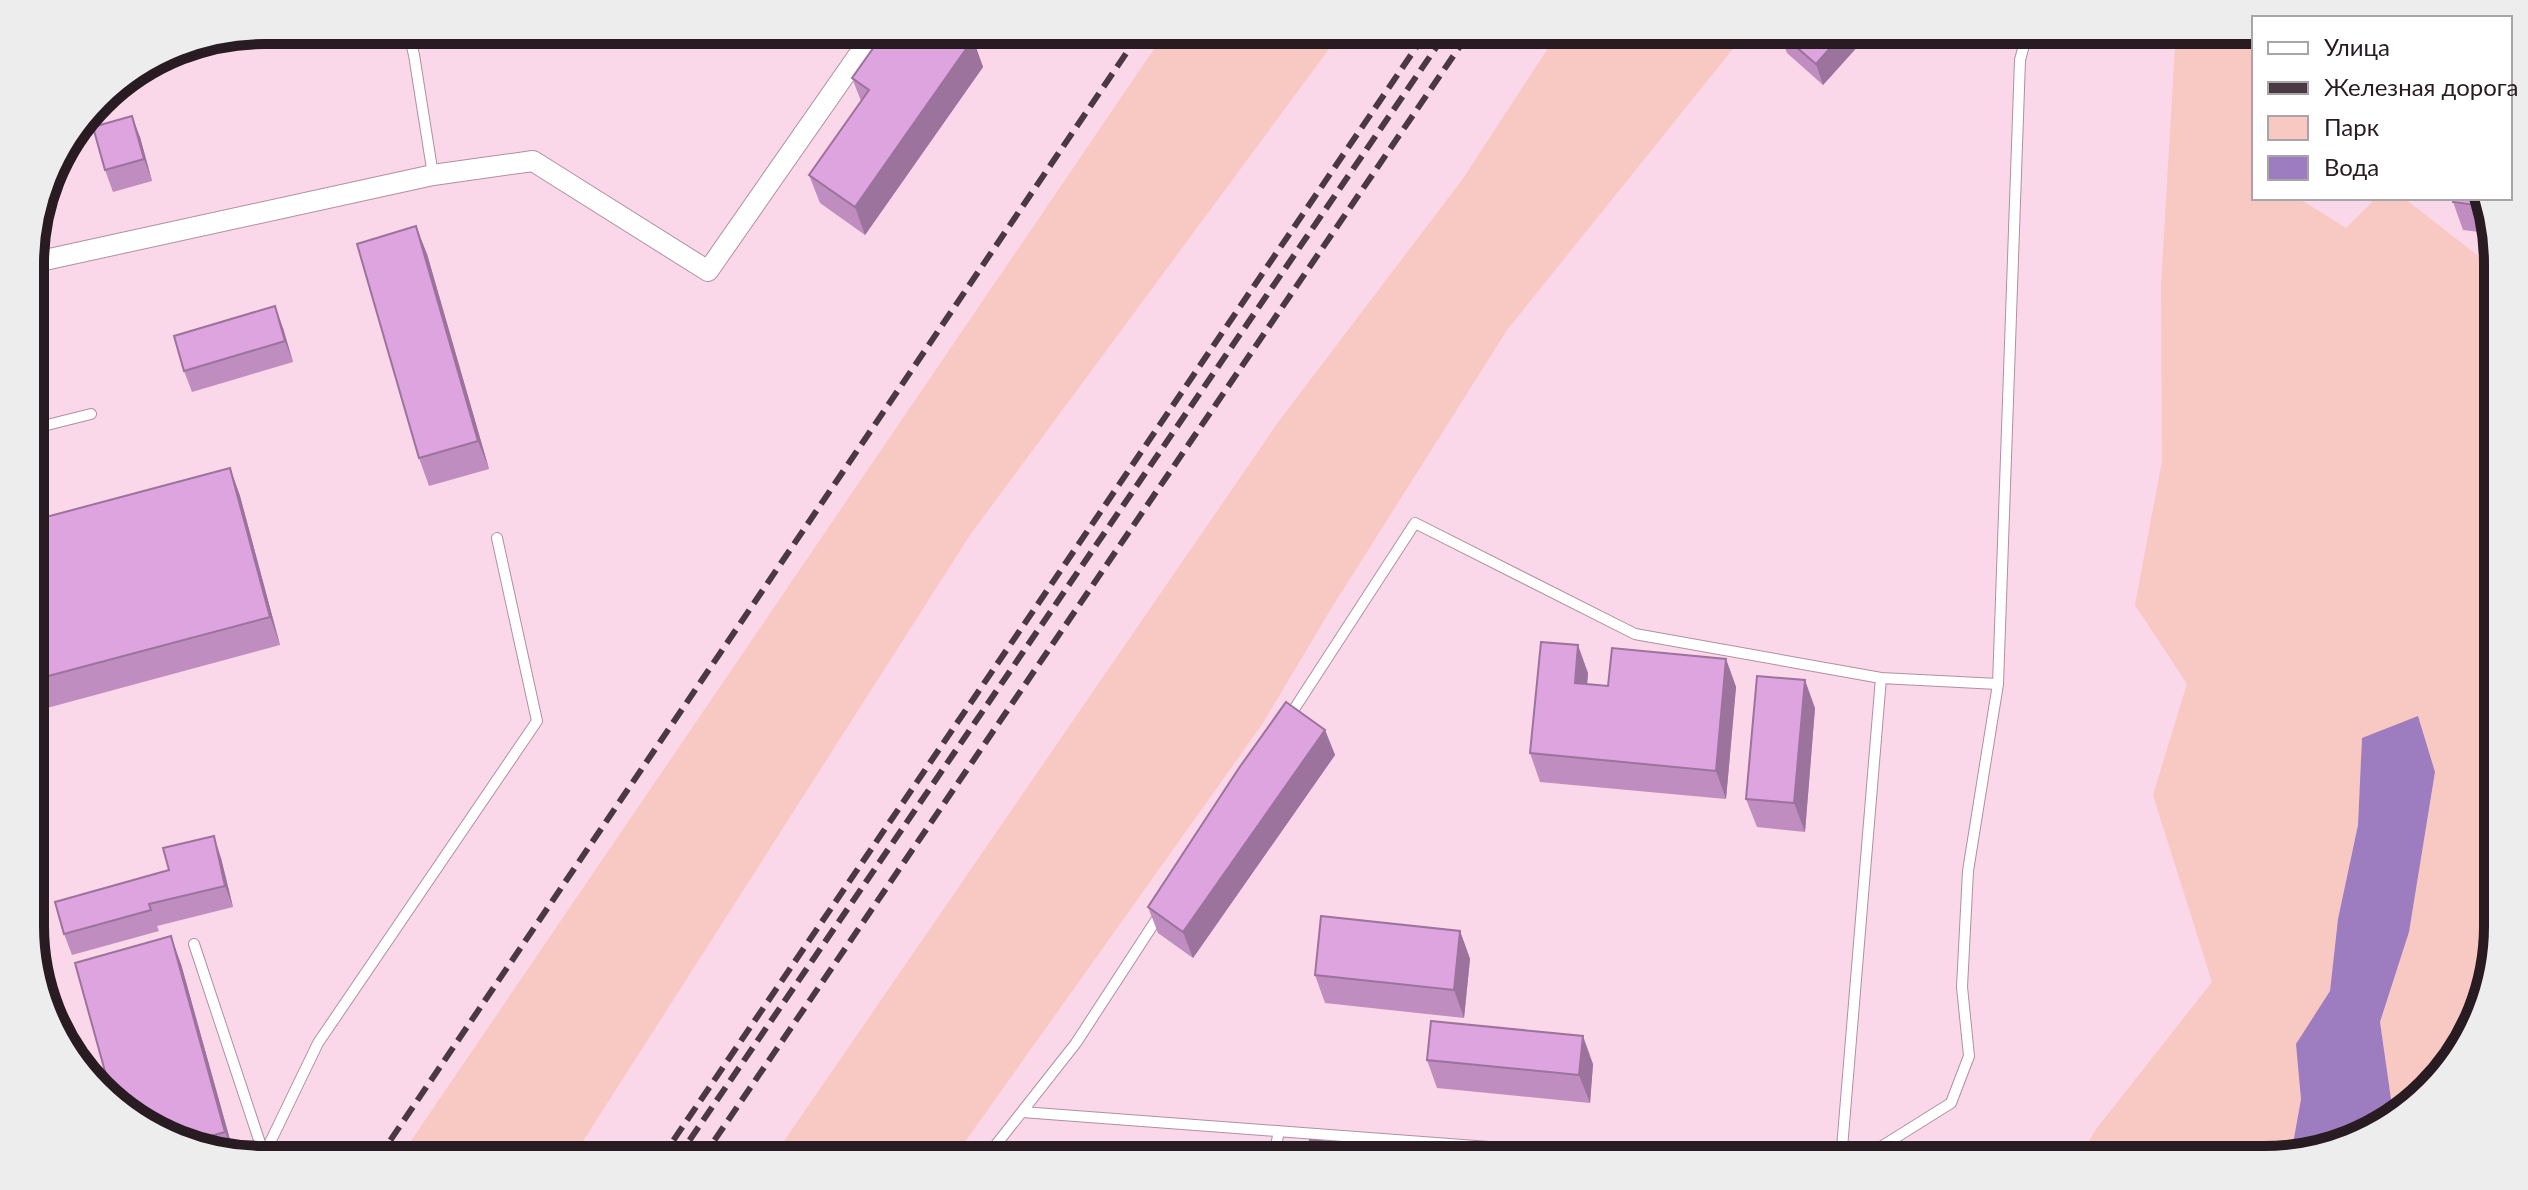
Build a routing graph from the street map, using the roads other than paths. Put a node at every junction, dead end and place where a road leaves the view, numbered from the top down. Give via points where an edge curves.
1 (411, 44) edge
2 (866, 44) edge
3 (2024, 44) edge
4 (433, 175) junction
5 (44, 260) edge
6 (91, 414) dead end
7 (44, 426) edge
8 (497, 538) dead end
9 (1881, 678) junction
10 (1998, 684) junction
11 (1282, 726) edge
12 (1171, 898) edge
13 (194, 944) dead end
14 (1022, 1112) junction
15 (1279, 1131) junction
16 (258, 1146) edge
17 (267, 1146) edge
18 (995, 1146) edge
19 (1276, 1146) edge
20 (1477, 1146) edge
21 (1842, 1146) edge
22 (1882, 1146) edge

1 - 4 lane
2 - 4 street via 708,271 533,161
3 - 10 lane
4 - 5 street
6 - 7 lane
8 - 17 lane via 537,721 318,1043
9 - 10 lane
9 - 11 lane via 1635,634 1415,523
9 - 21 lane
10 - 22 lane via 1968,871 1962,987 1969,1056 1951,1103
12 - 14 lane via 1076,1043
13 - 16 lane
14 - 15 lane
14 - 18 lane
15 - 19 lane
15 - 20 lane

